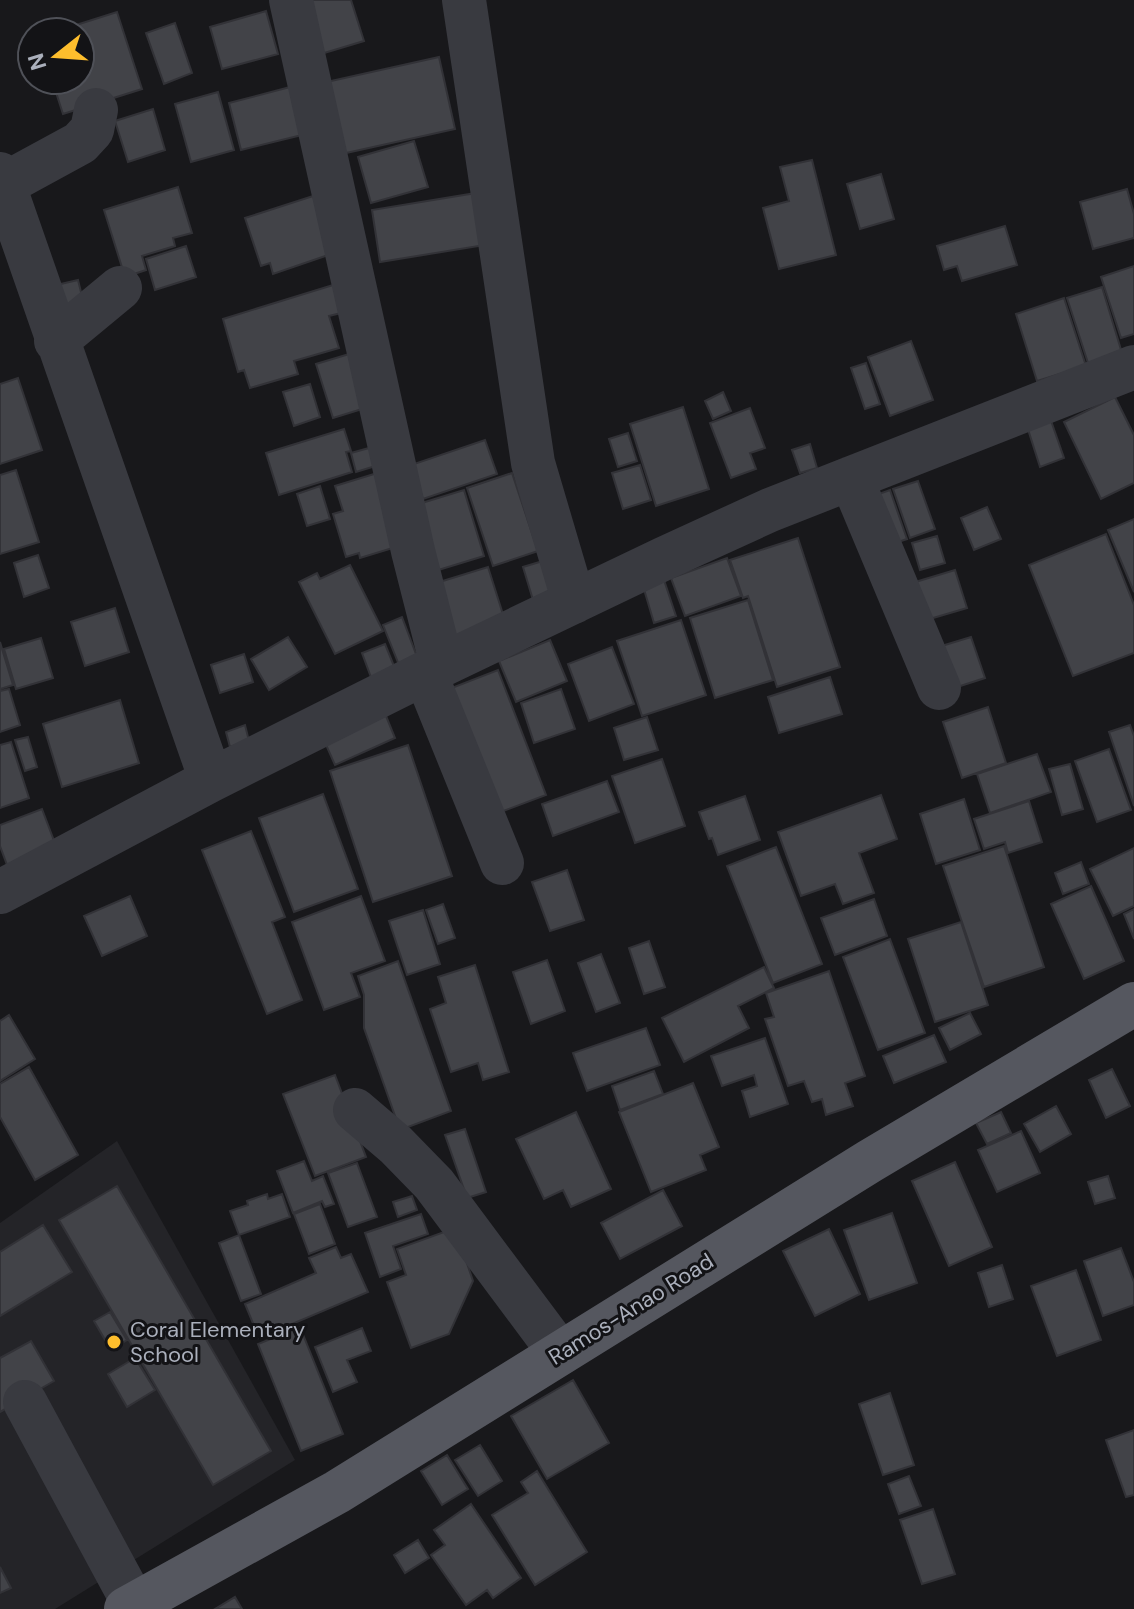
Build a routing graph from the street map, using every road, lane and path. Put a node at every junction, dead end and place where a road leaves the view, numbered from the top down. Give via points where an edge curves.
1 (291, 0) edge
2 (464, 0) edge
3 (96, 110) dead end
4 (2, 180) edge
5 (120, 288) dead end
6 (56, 341) junction
7 (1134, 367) edge
8 (851, 478) junction
9 (574, 602) junction
10 (434, 669) junction
11 (939, 688) dead end
12 (211, 780) junction
13 (502, 863) dead end
14 (0, 892) edge
15 (1134, 1004) edge
16 (355, 1110) dead end
17 (560, 1353) junction
18 (25, 1402) dead end
19 (130, 1606) edge

1 - 10 street via 413,551
2 - 9 street via 533,463
3 - 4 street via 92,130 80,143
4 - 6 street
5 - 6 street
6 - 12 street
7 - 8 street
8 - 9 street
8 - 11 street
9 - 10 street
10 - 12 street
10 - 13 street
12 - 14 street
15 - 17 main road, Ramos-Anao Road
16 - 17 street via 434,1184
17 - 19 main road, Ramos-Anao Road via 337,1492
18 - 19 street

